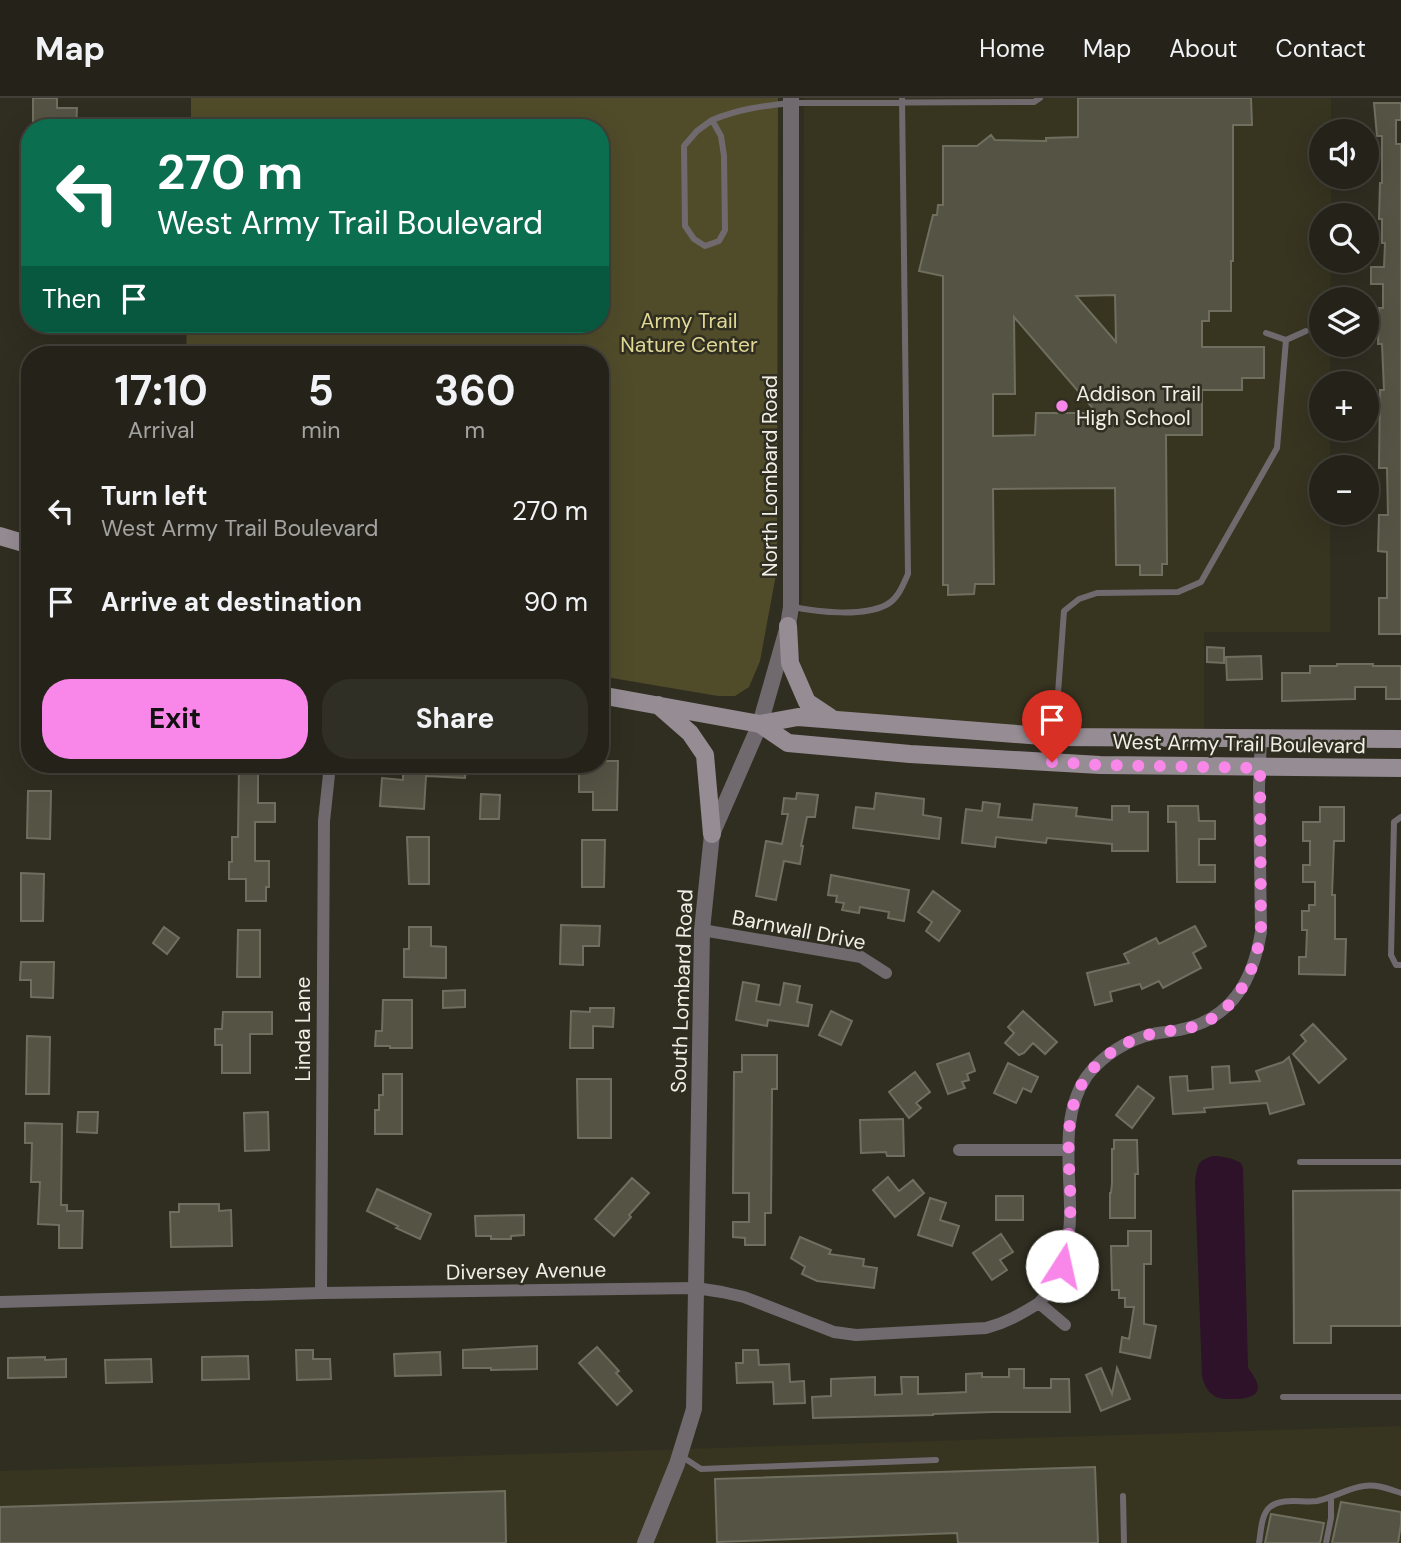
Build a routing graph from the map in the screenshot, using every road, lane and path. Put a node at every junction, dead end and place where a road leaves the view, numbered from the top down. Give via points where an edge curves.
1 (1040, 98) edge
2 (945, 100) edge
3 (985, 100) edge
4 (791, 101) edge
5 (902, 101) edge
6 (712, 120) junction
7 (1306, 331) dead end
8 (1266, 332) dead end
9 (1286, 340) junction
10 (0, 536) edge
11 (21, 542) edge
12 (791, 607) junction
13 (788, 626) junction
14 (609, 697) edge
15 (658, 705) junction
16 (834, 720) junction
17 (760, 724) junction
18 (1055, 737) junction
19 (1261, 738) junction
20 (1401, 739) edge
21 (1052, 762) junction
22 (1260, 768) junction
23 (1401, 768) edge
24 (329, 773) edge
25 (1401, 817) edge
26 (712, 834) junction
27 (702, 930) junction
28 (1401, 965) edge
29 (886, 973) dead end
30 (959, 1150) dead end
31 (1069, 1150) junction
32 (1300, 1162) dead end
33 (1401, 1162) edge
34 (696, 1288) junction
35 (321, 1293) junction
36 (0, 1302) edge
37 (1038, 1303) junction
38 (1065, 1325) dead end
39 (1283, 1397) dead end
40 (1401, 1397) edge
41 (680, 1455) junction
42 (936, 1460) dead end
43 (1401, 1493) edge
44 (1123, 1496) dead end
45 (1331, 1497) junction
46 (650, 1541) edge
47 (1124, 1543) edge
48 (1259, 1543) edge
49 (1326, 1543) edge

1 - 3 lane via 1034,102
2 - 3 lane
2 - 5 lane
4 - 5 lane
4 - 6 lane via 730,112
4 - 12 street, North Lombard Road
5 - 12 lane via 908,574 901,591 888,604 867,611
6 - 6 lane via 684,146 685,226 705,246 719,242 725,230 724,156 721,135
7 - 9 lane
8 - 9 lane
9 - 18 lane via 1277,447 1201,582 1178,592 1097,593 1064,611
10 - 11 main road
12 - 13 street, North Lombard Road
13 - 16 main road via 790,663 806,700
13 - 17 street, North Lombard Road
14 - 15 main road
15 - 17 main road
15 - 26 main road via 690,733 705,755
16 - 17 main road, West Army Trail Boulevard via 798,717
16 - 18 main road, West Army Trail Boulevard
17 - 21 main road, West Army Trail Boulevard via 788,743
17 - 26 street, South Lombard Road
18 - 19 main road, West Army Trail Boulevard
18 - 21 main road
19 - 20 main road, West Army Trail Boulevard
19 - 22 street
21 - 22 main road, West Army Trail Boulevard
22 - 23 main road, West Army Trail Boulevard
22 - 31 street via 1261,932 1250,975 1235,999 1217,1015 1199,1025 1132,1040 1095,1066 1076,1096
24 - 35 street, Linda Lane via 324,821
25 - 28 lane via 1394,822 1393,832 1391,955 1395,965
26 - 27 street, South Lombard Road
27 - 29 street, Barnwall Drive via 861,957
27 - 34 street, South Lombard Road
30 - 31 street
31 - 37 street via 1067,1245 1053,1287
32 - 33 lane
34 - 35 street, Diversey Avenue
34 - 37 street, Diversey Avenue via 744,1297 815,1326 856,1335 986,1328
34 - 41 street via 694,1409
35 - 36 street, Diversey Avenue
37 - 38 street
39 - 40 lane
41 - 42 lane via 701,1469
41 - 46 street
43 - 45 lane via 1362,1485
44 - 47 lane
45 - 48 lane via 1269,1507
45 - 49 lane

